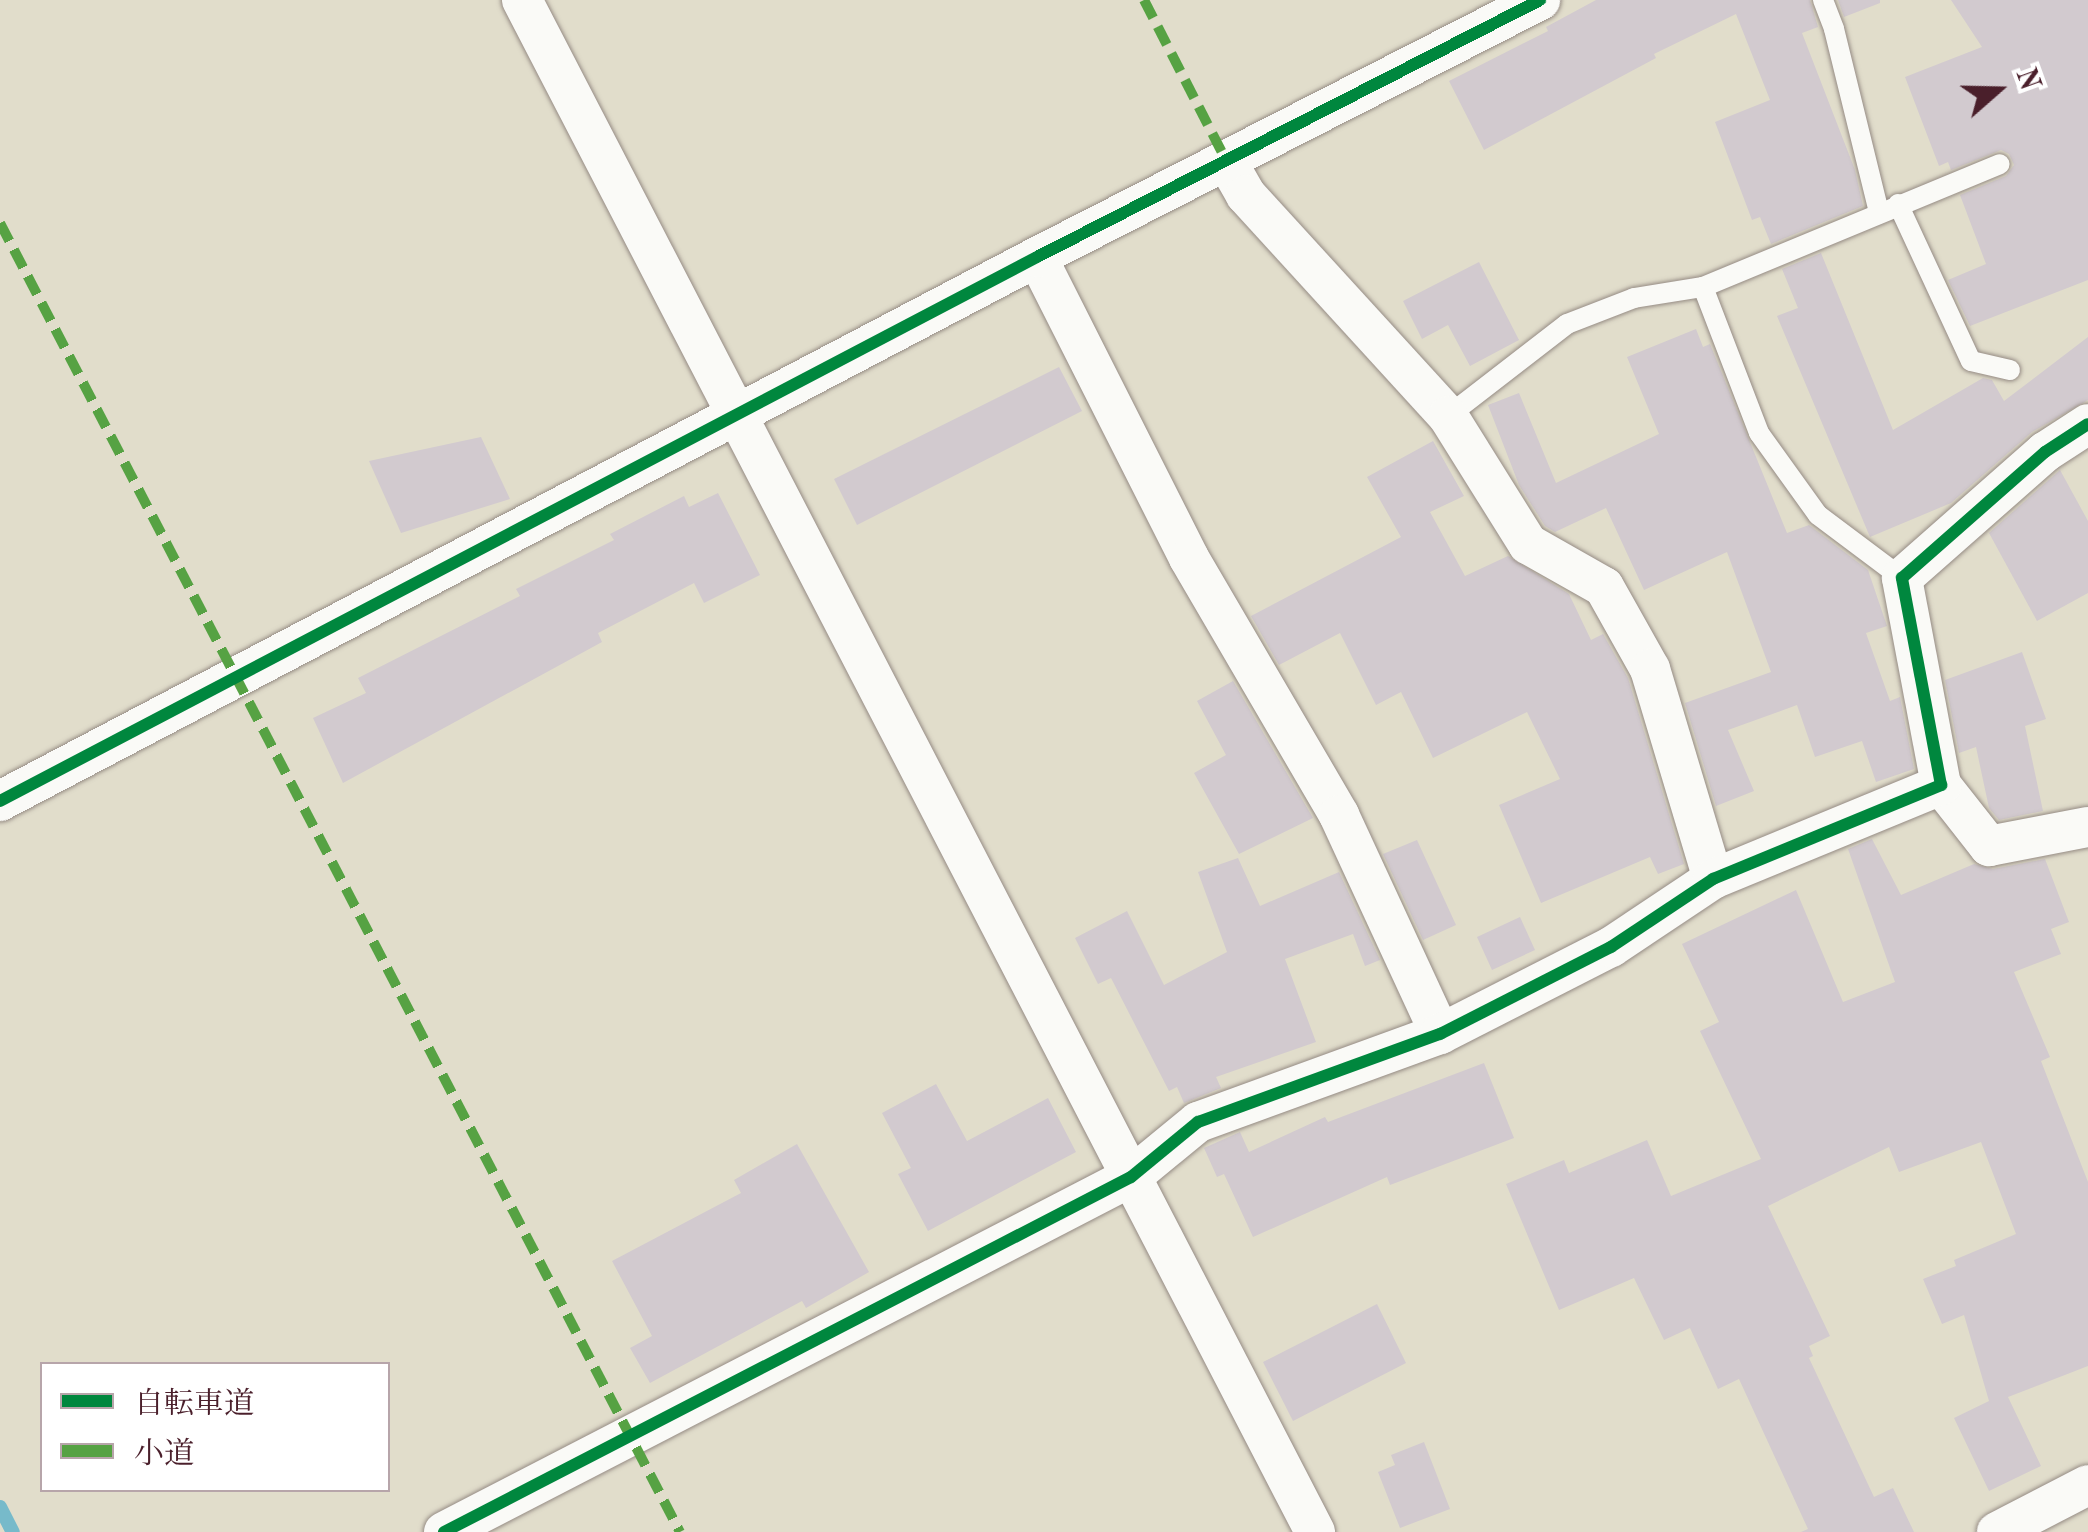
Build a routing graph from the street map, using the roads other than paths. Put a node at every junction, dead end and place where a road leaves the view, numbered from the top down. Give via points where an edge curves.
1 (522, 0) edge
2 (1540, 0) edge
3 (1823, 0) edge
4 (1226, 160) junction
5 (2000, 164) dead end
6 (1888, 208) junction
7 (1037, 257) junction
8 (1703, 286) junction
9 (2010, 370) dead end
10 (735, 414) junction
11 (1448, 416) junction
12 (2088, 424) edge
13 (1902, 578) junction
14 (1940, 785) junction
15 (0, 801) edge
16 (2088, 827) edge
17 (1713, 879) junction
18 (1440, 1034) junction
19 (1131, 1177) junction
20 (2088, 1485) edge
21 (444, 1532) edge
22 (1315, 1532) edge
23 (1997, 1532) edge

1 - 10 street
2 - 4 street
3 - 6 lane
4 - 7 street
4 - 11 street via 1246,195
5 - 6 lane
6 - 8 lane
6 - 9 lane via 1971,361
7 - 10 street
7 - 18 street via 1189,558 1339,815
8 - 11 lane via 1634,298 1568,324
8 - 13 lane via 1759,433 1818,515
10 - 15 street
10 - 19 street
11 - 17 street via 1528,544 1604,587 1650,669
12 - 13 street via 2046,452
13 - 14 street
14 - 16 street via 1988,846
14 - 17 street
17 - 18 street via 1611,948
18 - 19 street via 1198,1122
19 - 21 street
19 - 22 street
20 - 23 street

